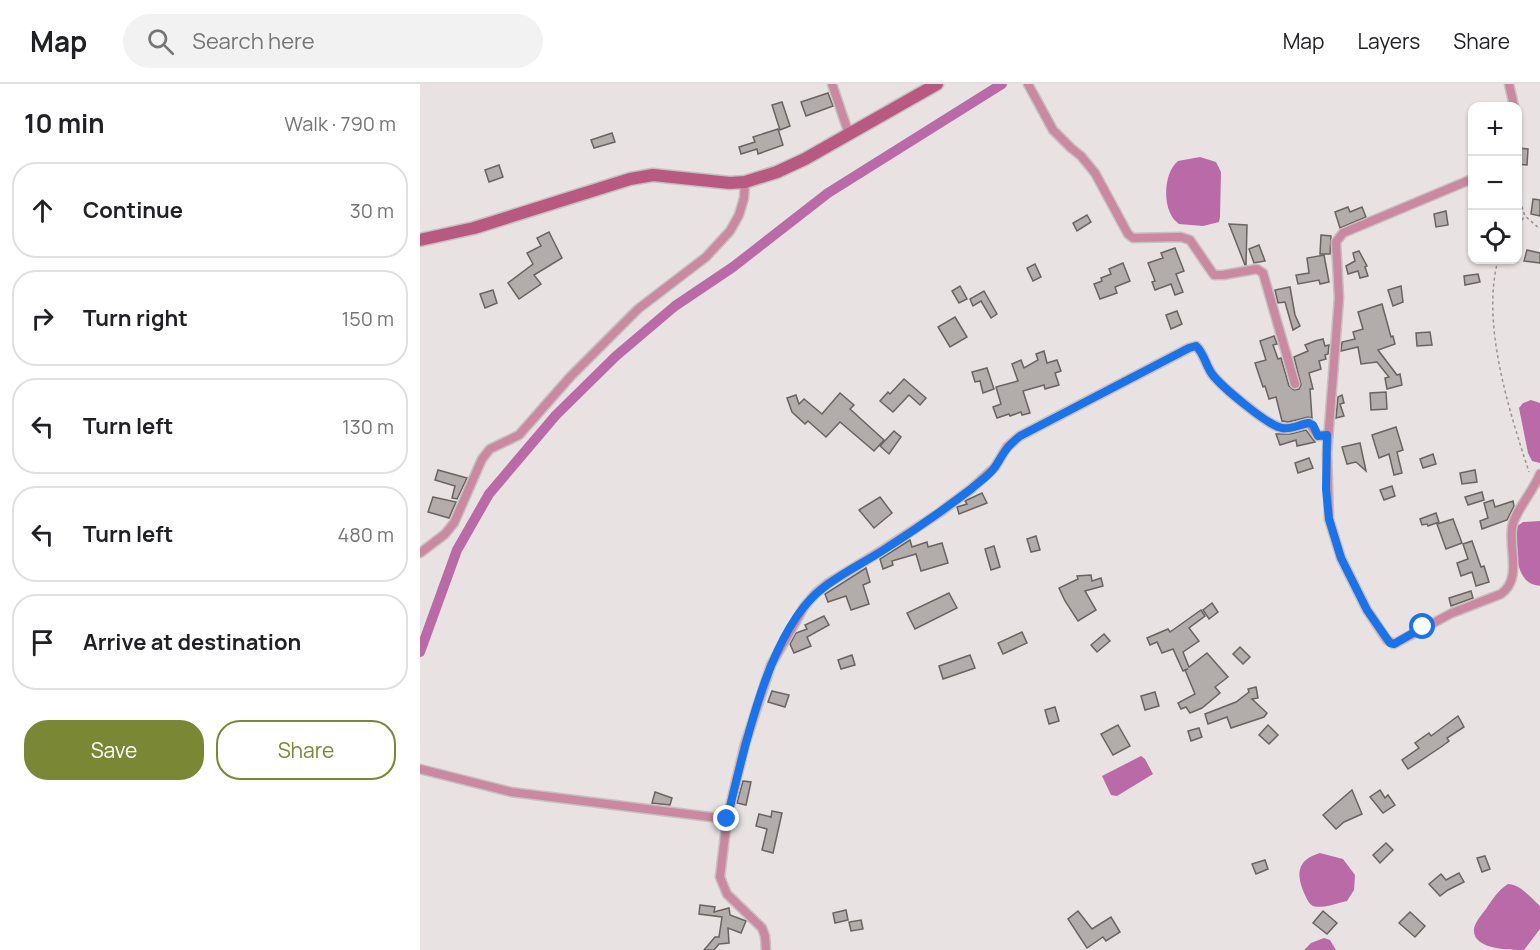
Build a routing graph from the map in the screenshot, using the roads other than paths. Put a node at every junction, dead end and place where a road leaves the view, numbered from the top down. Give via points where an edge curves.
1 (832, 84) edge
2 (937, 84) edge
3 (1509, 84) edge
4 (1030, 88) edge
5 (1513, 102) edge
6 (849, 134) junction
7 (1468, 181) edge
8 (745, 182) junction
9 (420, 240) edge
10 (1296, 384) dead end
11 (1327, 435) junction
12 (1540, 474) edge
13 (420, 553) edge
14 (420, 769) edge
15 (727, 819) junction
16 (766, 950) edge

1 - 6 street
2 - 6 main road
3 - 5 street
4 - 10 street via 1053,130 1095,173 1132,238 1190,240 1214,275 1257,269 1263,273
6 - 8 main road via 777,172
7 - 11 street via 1338,238 1339,298
8 - 9 main road via 653,175 630,179 474,228
8 - 13 street via 739,215 730,231 706,257 638,309 519,435 490,449 454,523
11 - 12 street via 1329,519 1341,558 1367,610 1394,644 1507,590 1513,572 1513,522
11 - 15 street via 1318,436 1309,423 1282,428 1268,421 1230,394 1196,346 1020,436 971,489 827,584 804,607 771,665
14 - 15 street via 511,792
15 - 16 street via 720,877 727,894 762,927

